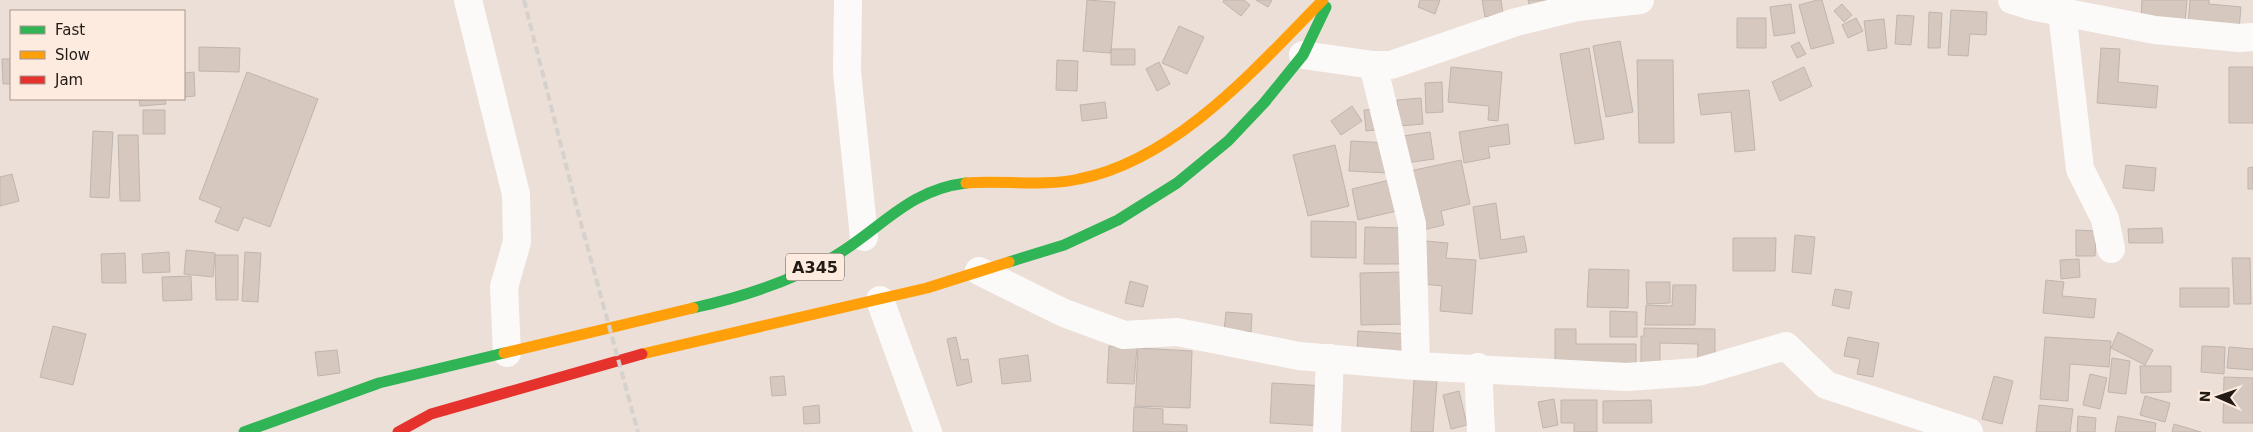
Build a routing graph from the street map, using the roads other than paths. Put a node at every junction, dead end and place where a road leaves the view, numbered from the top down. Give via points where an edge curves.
1 (468, 0) edge
2 (848, 0) edge
3 (1323, 0) edge
4 (1330, 0) edge
5 (1640, 0) edge
6 (2012, 0) edge
7 (2114, 10) edge
8 (2062, 12) junction
9 (2253, 37) edge
10 (1303, 55) junction
11 (1373, 65) junction
12 (864, 237) junction
13 (2111, 249) dead end
14 (979, 271) junction
15 (880, 300) junction
16 (508, 353) junction
17 (1330, 358) junction
18 (1416, 366) junction
19 (1478, 368) junction
20 (244, 432) edge
21 (398, 432) edge
22 (928, 432) edge
23 (1327, 432) edge
24 (1481, 432) edge
25 (1969, 432) edge

1 - 16 street via 516,194 517,242 504,287
2 - 12 street via 847,72
3 - 12 highway, A345 via 1193,122 1154,150 1116,170 1079,180 954,183 926,192
4 - 10 highway
5 - 11 street via 1578,7 1516,22 1391,65
6 - 8 street
7 - 8 street
7 - 9 street via 2155,30
8 - 13 street via 2080,169 2105,219
10 - 11 street
10 - 14 highway via 1228,142 1177,182 1118,220 1073,241
11 - 18 street via 1412,224
12 - 16 highway, A345 via 788,281 745,296
14 - 15 highway
14 - 17 street via 1064,313 1124,335 1176,332 1299,356
15 - 21 highway via 618,359 432,414
15 - 22 street
16 - 20 highway, A345 via 379,383
17 - 18 street
17 - 23 street
18 - 19 street
19 - 24 street
19 - 25 street via 1627,377 1698,372 1786,346 1826,385

